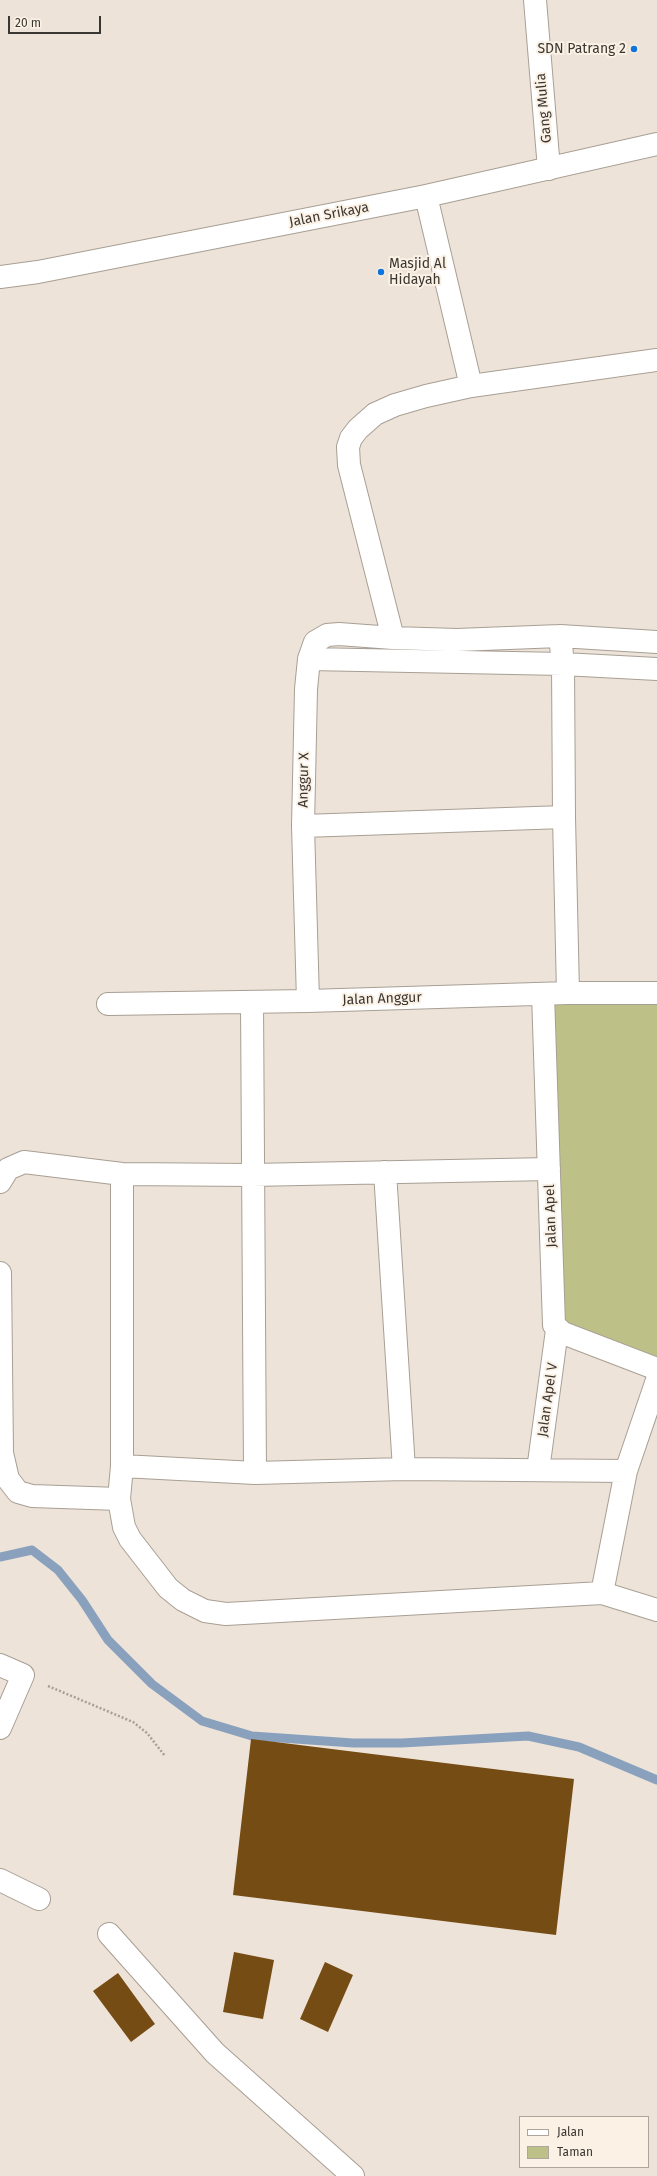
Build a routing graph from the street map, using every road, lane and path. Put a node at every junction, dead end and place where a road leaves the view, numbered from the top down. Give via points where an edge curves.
1 (535, 0) edge
2 (657, 144) edge
3 (549, 169) junction
4 (426, 196) junction
5 (0, 277) edge
6 (657, 360) edge
7 (471, 386) junction
8 (560, 636) junction
9 (393, 638) junction
10 (657, 642) edge
11 (309, 659) junction
12 (563, 664) junction
13 (657, 670) edge
14 (564, 817) junction
15 (303, 826) junction
16 (568, 993) junction
17 (657, 993) edge
18 (543, 994) junction
19 (308, 1001) junction
20 (252, 1002) junction
21 (108, 1004) dead end
22 (549, 1169) junction
23 (384, 1172) junction
24 (122, 1174) junction
25 (252, 1175) junction
26 (0, 1182) edge
27 (0, 1273) edge
28 (557, 1330) junction
29 (657, 1369) edge
30 (657, 1380) edge
31 (122, 1466) junction
32 (404, 1469) junction
33 (538, 1470) junction
34 (626, 1471) junction
35 (255, 1473) junction
36 (119, 1499) junction
37 (602, 1593) junction
38 (657, 1610) edge
39 (0, 1665) edge
40 (23, 1675) junction
41 (0, 1728) edge
42 (165, 1756) dead end
43 (0, 1880) edge
44 (39, 1899) dead end
45 (109, 1934) dead end
46 (353, 2176) edge

1 - 3 street, Gang Mulia
2 - 3 street, Jalan Srikaya
3 - 4 street, Jalan Srikaya
4 - 5 street, Jalan Srikaya via 38,272
4 - 7 street
6 - 7 street
7 - 9 street via 395,405 376,414 358,429 348,447 349,465
8 - 9 street, Anggur X via 457,640
8 - 10 street, Anggur X
8 - 12 street
9 - 11 street, Anggur X via 362,634 327,636 314,642
11 - 12 street
11 - 15 street, Anggur X
12 - 13 street
12 - 14 street
14 - 15 street
14 - 16 street
15 - 19 street, Anggur X
16 - 17 street, Jalan Anggur
16 - 18 street, Jalan Anggur
18 - 19 street, Jalan Anggur
18 - 22 street, Jalan Apel
19 - 20 street, Jalan Anggur
20 - 21 street, Jalan Anggur
20 - 25 street
22 - 23 street
22 - 28 street, Jalan Apel via 554,1325
23 - 25 street
23 - 32 street
24 - 25 street
24 - 26 street via 24,1162 8,1169
24 - 31 street
25 - 35 street
27 - 36 street via 2,1453 8,1479 18,1492 27,1495
28 - 29 street
28 - 33 street, Jalan Apel V
30 - 34 street
31 - 35 street
31 - 36 street
32 - 33 street
32 - 35 street
33 - 34 street
34 - 37 street
36 - 37 street via 124,1527 138,1551 168,1588 183,1600 205,1611 226,1614
37 - 38 street
39 - 40 street
40 - 41 street
40 - 42 path via 133,1722 147,1733
43 - 44 street
45 - 46 street via 215,2053

